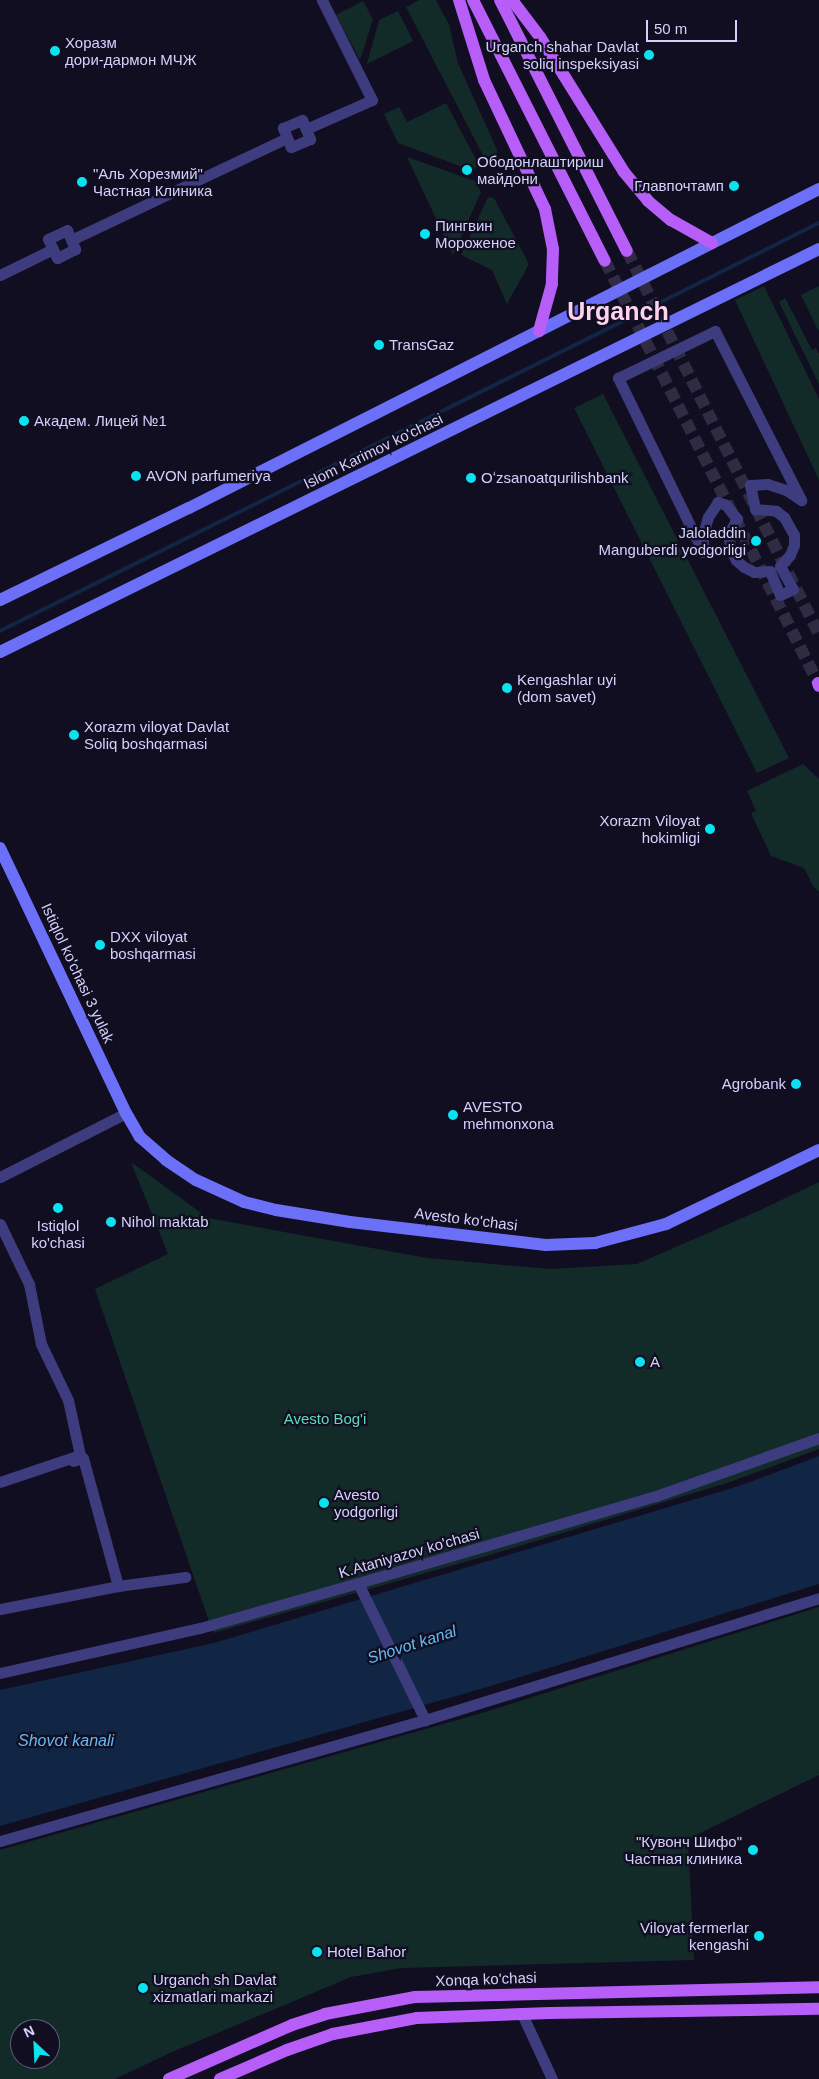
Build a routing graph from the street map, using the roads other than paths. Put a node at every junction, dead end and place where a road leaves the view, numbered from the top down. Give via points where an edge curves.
1 (322, 0) edge
2 (459, 0) edge
3 (473, 0) edge
4 (500, 0) edge
5 (512, 0) edge
6 (819, 189) edge
7 (712, 243) junction
8 (819, 249) edge
9 (627, 251) tunnel mouth
10 (606, 261) tunnel mouth
11 (0, 275) edge
12 (539, 331) junction
13 (618, 378) joint
14 (0, 600) edge
15 (0, 652) edge
16 (0, 848) edge
17 (126, 1113) junction
18 (819, 1150) edge
19 (0, 1177) edge
20 (0, 1224) edge
21 (819, 1438) edge
22 (0, 1484) edge
23 (185, 1577) dead end
24 (358, 1583) junction
25 (118, 1586) junction
26 (819, 1598) edge
27 (0, 1609) edge
28 (0, 1673) edge
29 (425, 1720) junction
30 (0, 1842) edge
31 (819, 1987) edge
32 (747, 1988) junction
33 (748, 2009) junction
34 (819, 2009) edge
35 (522, 2014) junction
36 (169, 2079) edge
37 (220, 2079) edge
38 (552, 2079) edge

1 - 11 street via 372,100 306,129 302,120 283,128 287,138 71,240 67,230 48,239 53,249
2 - 12 main road via 484,80 545,209 553,250 552,284
3 - 10 main road
4 - 9 main road
5 - 7 main road via 540,37 624,172 671,220
6 - 7 main road, Islom Karimov ko'chasi
7 - 12 main road, Islom Karimov ko'chasi
8 - 15 main road, Islom Karimov ko'chasi
12 - 14 main road, Islom Karimov ko'chasi via 190,508
13 - 13 street via 703,552 703,534 708,517 718,502 726,505 737,519 730,540 736,560 754,572 770,571 780,596 794,589 780,566 794,546 790,525 776,511 755,508 750,485 768,484 801,500 715,330
16 - 17 main road, Istiqlol ko'chasi 3 yulak
17 - 18 main road, Avesto ko'chasi via 140,1137 166,1160 208,1187 244,1202 350,1222 559,1246 595,1243 666,1224
17 - 19 street
20 - 22 street via 29,1284 41,1344 68,1400 80,1455
21 - 24 street, K.Ataniyazov ko'chasi via 656,1496
22 - 25 street via 83,1458
23 - 25 street
24 - 28 street, K.Ataniyazov ko'chasi via 200,1628
24 - 29 street
25 - 27 street
26 - 29 street
29 - 30 street
31 - 32 main road, Xonqa ko'chasi
32 - 33 main road
32 - 36 main road, Xonqa ko'chasi via 415,1998 378,2003 325,2014
33 - 34 main road
33 - 35 main road
35 - 37 main road via 417,2018 333,2034
35 - 38 street

